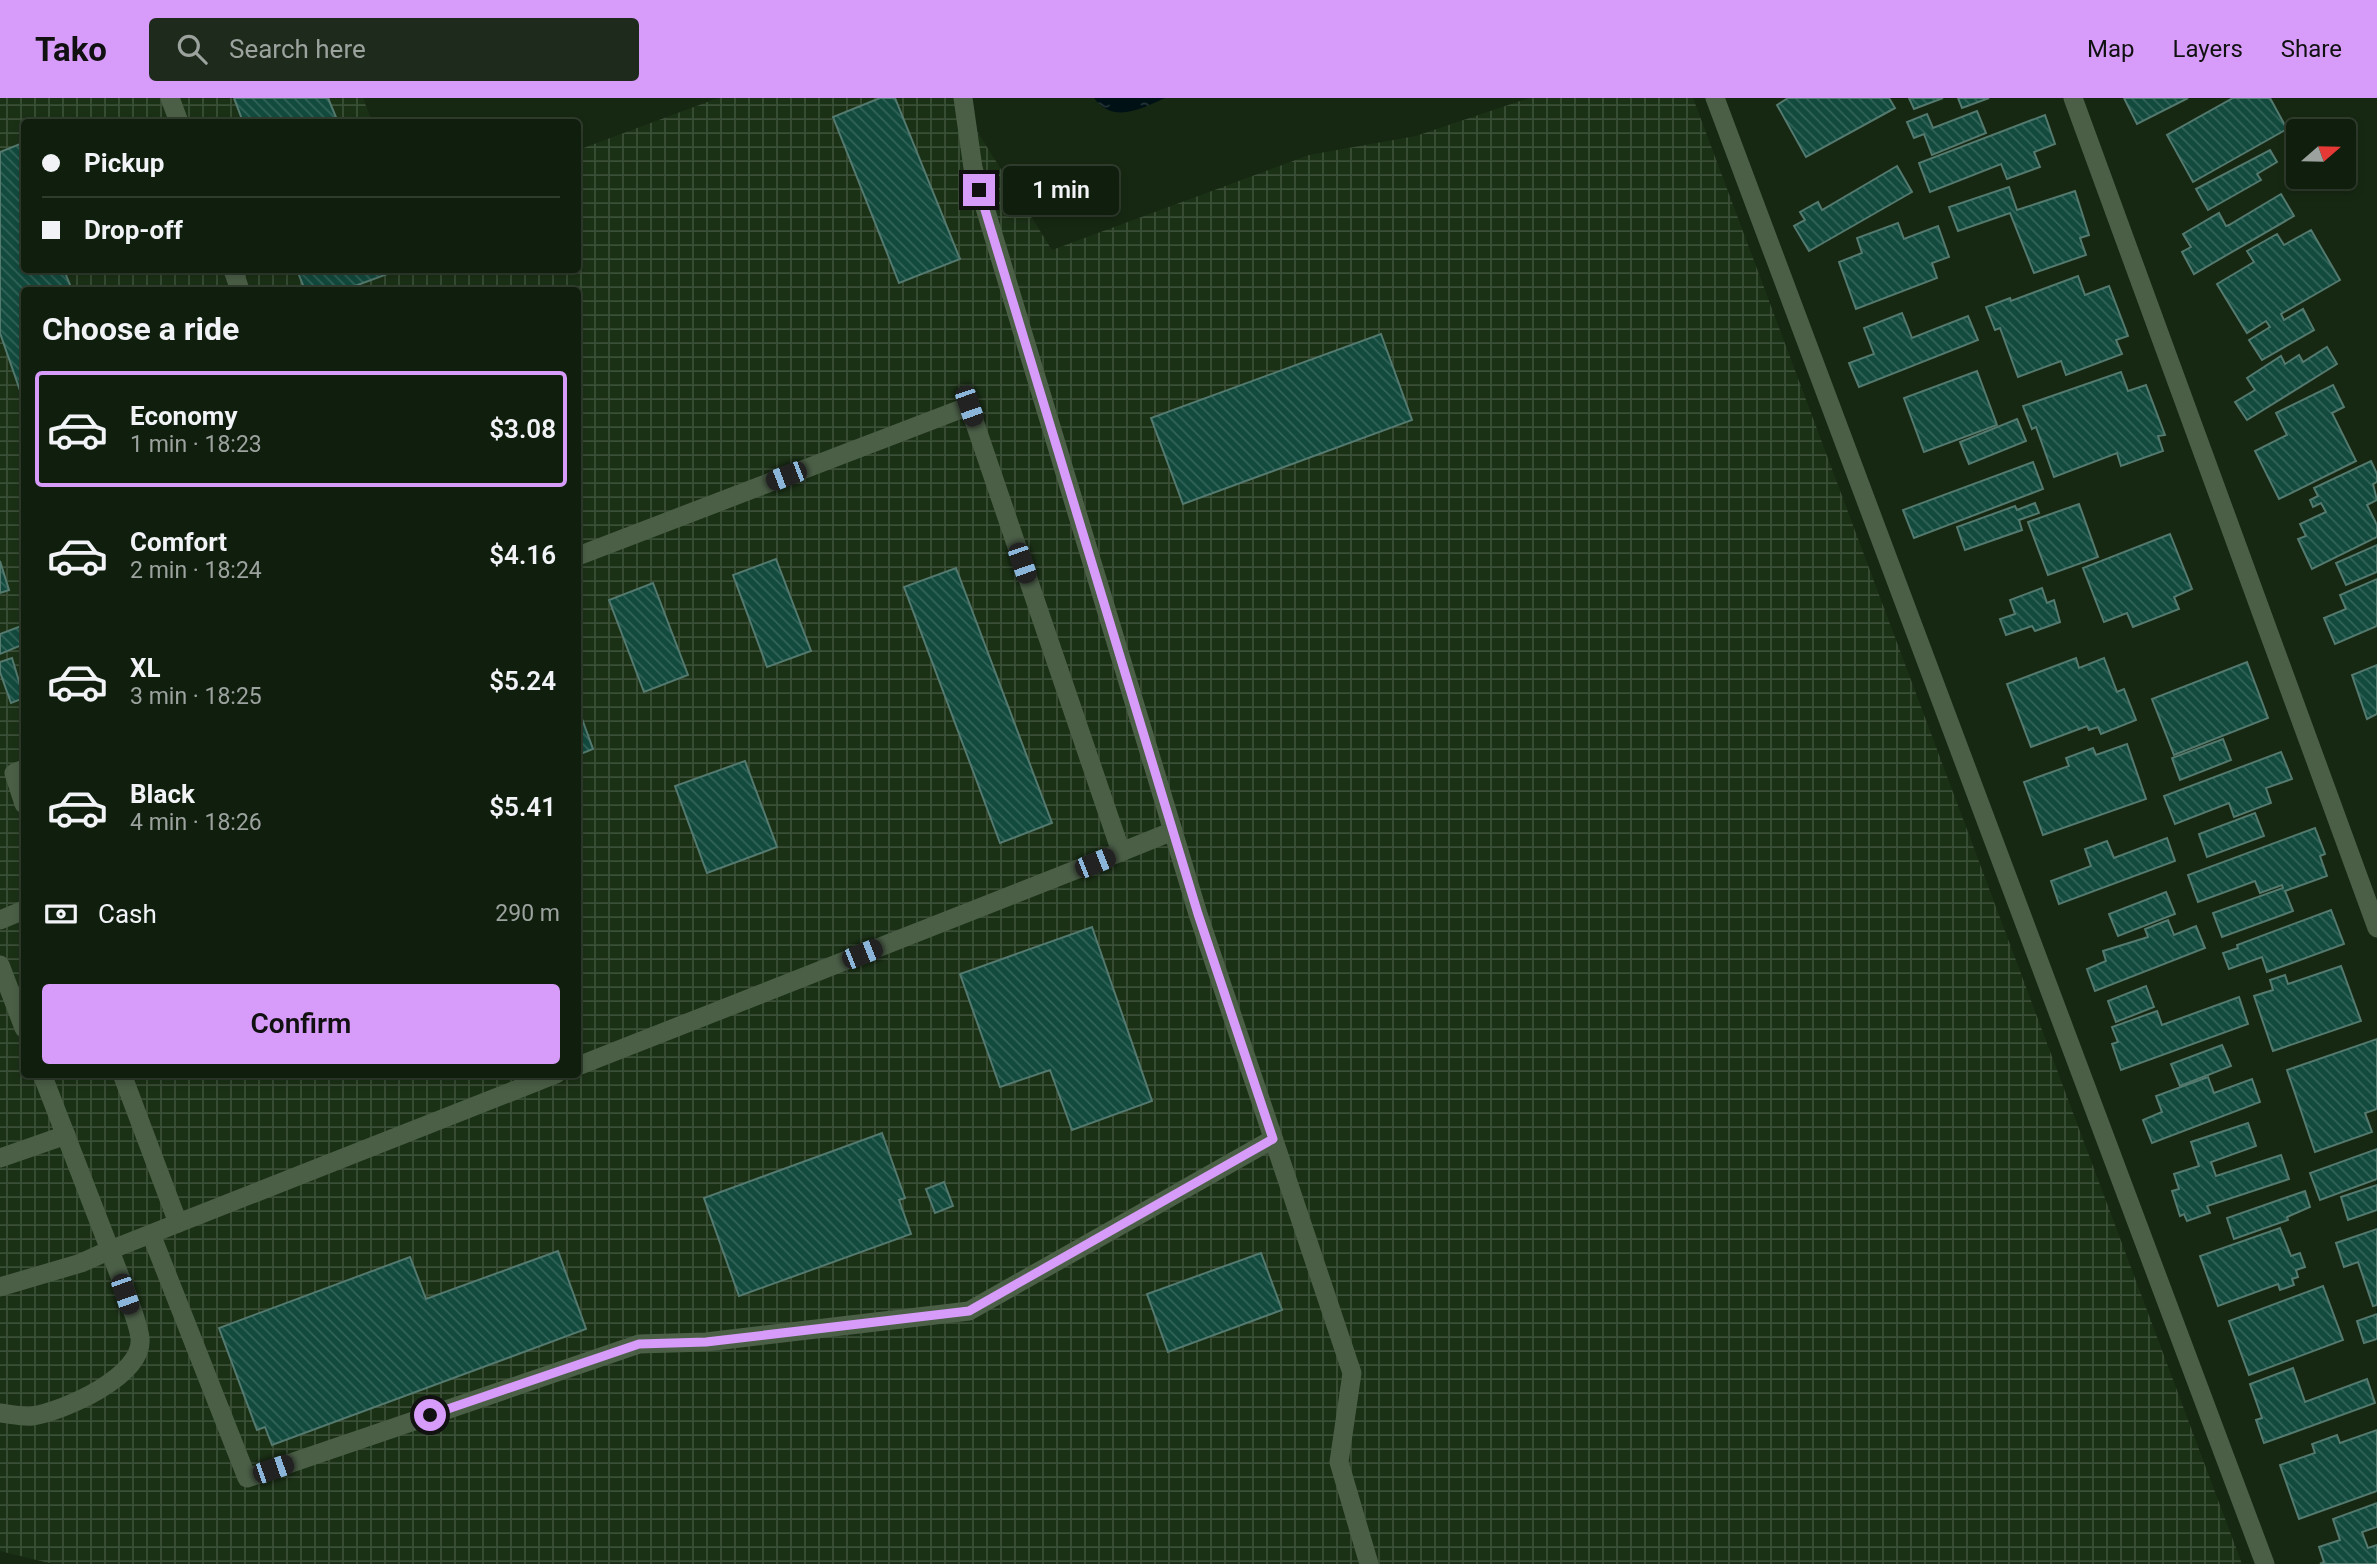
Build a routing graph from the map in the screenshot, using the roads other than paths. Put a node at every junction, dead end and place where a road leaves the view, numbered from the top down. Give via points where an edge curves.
1 (170, 98) edge
2 (962, 98) edge
3 (1715, 98) edge
4 (2073, 98) edge
5 (178, 119) edge
6 (581, 555) edge
7 (1173, 831) junction
8 (1121, 852) junction
9 (21, 912) edge
10 (0, 920) edge
11 (2377, 928) edge
12 (0, 965) edge
13 (6, 1000) edge
14 (21, 1023) edge
15 (581, 1065) edge
16 (44, 1078) edge
17 (124, 1078) edge
18 (546, 1078) edge
19 (66, 1135) junction
20 (1273, 1139) junction
21 (0, 1157) edge
22 (178, 1223) junction
23 (151, 1234) junction
24 (110, 1250) junction
25 (0, 1287) edge
26 (0, 1413) edge
27 (1369, 1564) edge
28 (2265, 1564) edge

1 - 5 lane
2 - 7 lane via 972,168
3 - 28 lane
4 - 11 lane
6 - 8 lane via 969,406
7 - 8 lane
7 - 20 lane
8 - 15 lane
9 - 10 lane
12 - 13 lane
13 - 14 lane
16 - 19 lane
17 - 22 lane
18 - 22 lane
19 - 21 lane
19 - 24 lane
20 - 23 lane via 969,1311 706,1342 639,1344 247,1478
20 - 27 lane via 1352,1373 1339,1462
22 - 23 lane
23 - 24 lane
24 - 25 lane
24 - 26 lane via 141,1338 137,1355 113,1382 78,1400 32,1416

